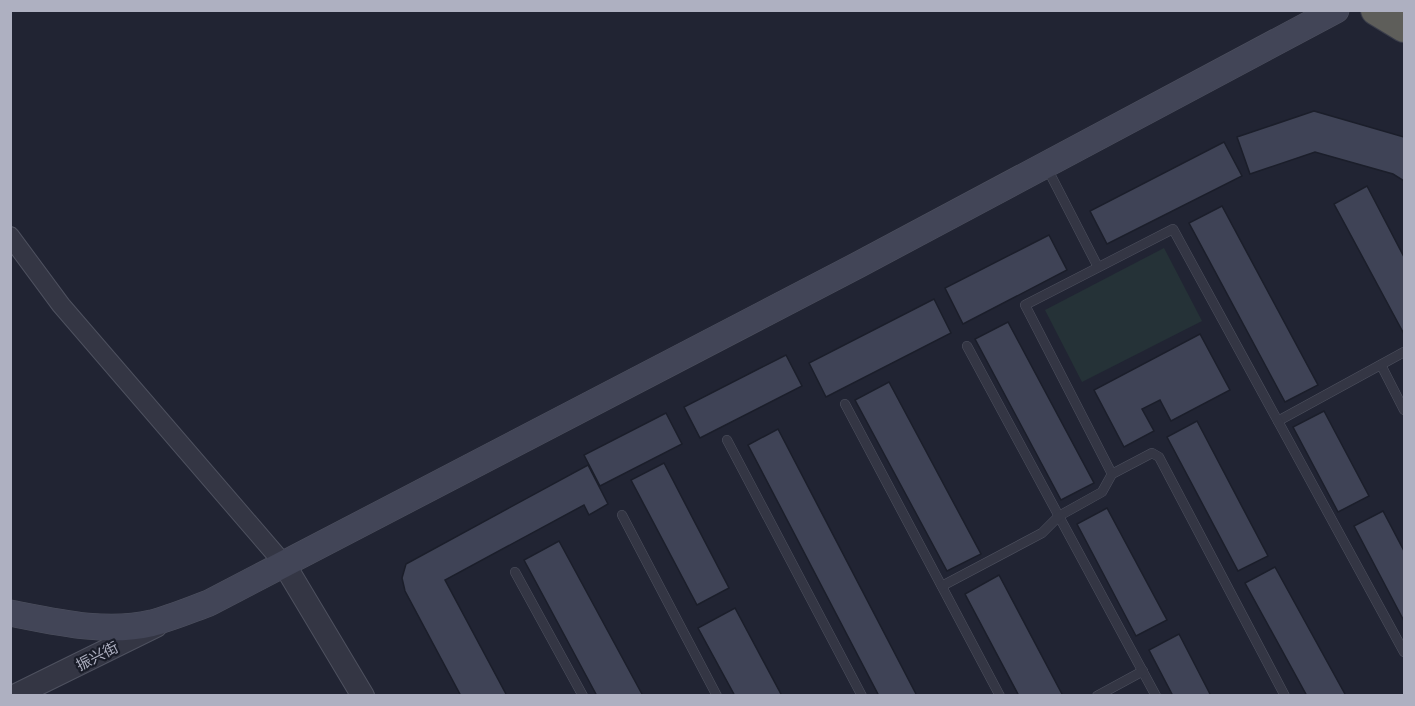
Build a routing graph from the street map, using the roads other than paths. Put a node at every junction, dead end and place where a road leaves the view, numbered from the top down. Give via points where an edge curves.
1 (1336, 10) edge
2 (1376, 10) edge
3 (1404, 27) edge
4 (1045, 165) junction
5 (10, 236) edge
6 (1098, 267) junction
7 (967, 346) dead end
8 (1404, 352) edge
9 (1381, 365) junction
10 (845, 404) dead end
11 (1404, 410) edge
12 (1278, 421) junction
13 (727, 440) dead end
14 (1112, 474) junction
15 (622, 515) dead end
16 (1059, 516) junction
17 (284, 564) junction
18 (515, 572) dead end
19 (942, 586) junction
20 (10, 613) edge
21 (179, 615) junction
22 (1404, 652) edge
23 (1143, 671) junction
24 (14, 696) edge
25 (363, 696) edge
26 (582, 696) edge
27 (717, 696) edge
28 (862, 696) edge
29 (1000, 696) edge
30 (1097, 696) edge
31 (1156, 696) edge
32 (1285, 696) edge

1 - 4 main road
2 - 3 highway
4 - 6 lane
4 - 17 main road
5 - 17 street via 61,305
6 - 12 lane via 1173,229
6 - 14 lane via 1025,305
7 - 16 lane
8 - 9 lane
9 - 11 lane
9 - 12 lane
10 - 19 lane
12 - 22 lane
13 - 28 lane
14 - 16 lane via 1102,492
14 - 32 lane via 1152,453 1159,456
15 - 27 lane
16 - 19 lane via 1042,533
16 - 23 lane
17 - 21 main road
17 - 25 street
18 - 26 lane
19 - 29 lane
20 - 21 main road via 73,625 103,626 150,623
21 - 24 street, 振兴街
23 - 30 lane
23 - 31 lane

